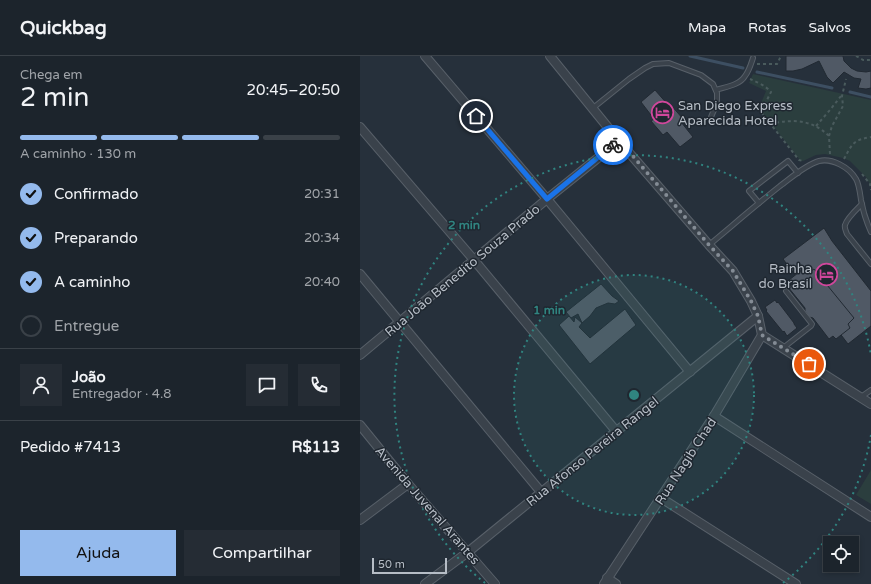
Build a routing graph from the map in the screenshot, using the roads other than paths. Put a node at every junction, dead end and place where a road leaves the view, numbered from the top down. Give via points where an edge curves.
1 (425, 56) edge
2 (550, 56) edge
3 (753, 58) dead end
4 (716, 90) junction
5 (593, 108) junction
6 (711, 117) dead end
7 (360, 127) edge
8 (620, 141) junction
9 (798, 172) junction
10 (547, 199) junction
11 (759, 203) junction
12 (862, 204) junction
13 (871, 232) edge
14 (709, 245) junction
15 (474, 260) junction
16 (871, 264) edge
17 (360, 274) edge
18 (786, 291) dead end
19 (758, 316) junction
20 (400, 322) junction
21 (762, 335) junction
22 (783, 348) junction
23 (360, 355) edge
24 (690, 372) junction
25 (871, 390) edge
26 (860, 398) junction
27 (871, 404) edge
28 (714, 416) junction
29 (360, 425) edge
30 (616, 431) junction
31 (408, 484) junction
32 (541, 492) junction
33 (661, 498) junction
34 (871, 517) edge
35 (360, 520) edge
36 (468, 552) junction
37 (606, 581) edge
38 (425, 584) edge
39 (496, 584) edge
40 (616, 584) edge
41 (796, 584) edge

1 - 10 street
2 - 5 street
3 - 4 lane via 742,80
4 - 5 lane via 714,84 701,75 669,64 653,64 629,78
4 - 6 lane via 717,103
5 - 8 street
7 - 15 street
8 - 10 street, Rua João Benedito Souza Prado
8 - 14 street
9 - 11 lane
9 - 11 lane via 788,161 749,191
9 - 12 lane via 819,161 839,164 849,170 856,179
10 - 15 street, Rua João Benedito Souza Prado
10 - 24 street
11 - 14 lane
12 - 13 lane
12 - 16 lane via 847,220 844,229
14 - 19 street via 733,271
15 - 20 street, Rua João Benedito Souza Prado
15 - 30 street
17 - 20 street
18 - 22 lane via 812,324
19 - 21 street
19 - 24 street, Rua Afonso Pereira Rangel
20 - 23 street, Rua João Benedito Souza Prado
20 - 32 street
21 - 22 street
21 - 28 street, Rua Nagib Chad
22 - 26 street
24 - 30 street, Rua Afonso Pereira Rangel
25 - 26 lane
26 - 27 street
28 - 33 street, Rua Nagib Chad
28 - 34 street
29 - 31 street, Avenida Juvenal Arantes
30 - 32 street, Rua Afonso Pereira Rangel
31 - 35 street
31 - 36 street, Avenida Juvenal Arantes
32 - 36 street, Rua Afonso Pereira Rangel
33 - 37 street, Rua Nagib Chad
33 - 41 street
36 - 38 street, Rua Afonso Pereira Rangel
36 - 39 street, Avenida Juvenal Arantes
37 - 40 street

